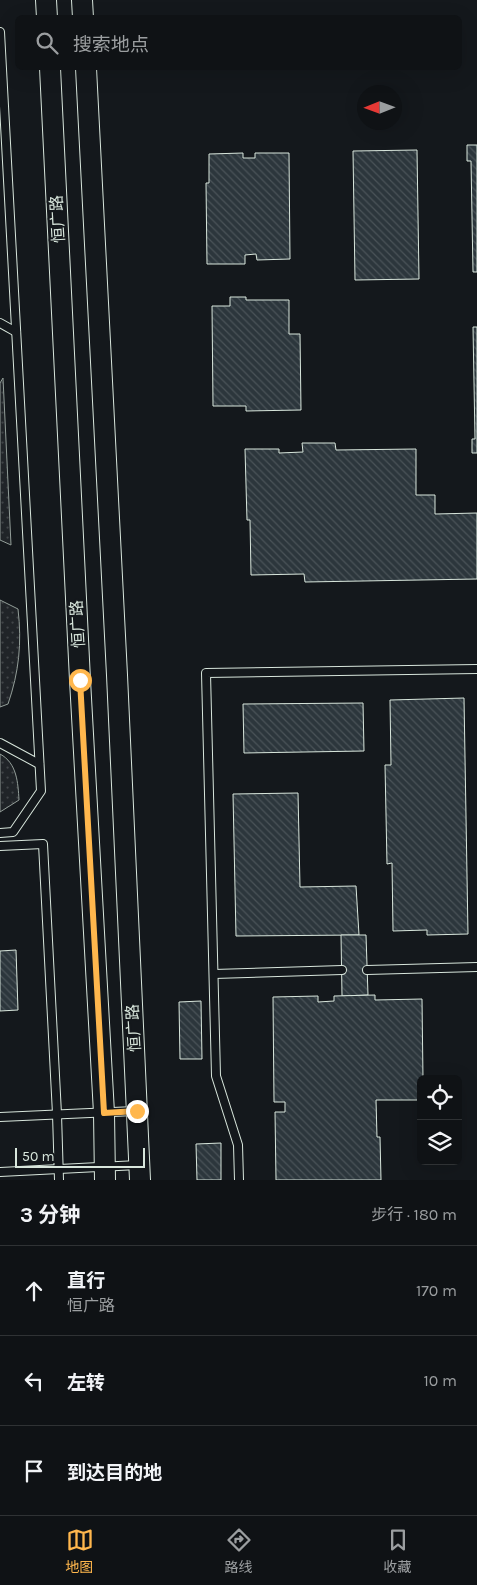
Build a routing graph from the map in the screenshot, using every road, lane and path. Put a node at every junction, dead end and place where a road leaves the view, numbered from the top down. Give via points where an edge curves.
1 (46, 0) edge
2 (82, 0) edge
3 (47, 15) edge
4 (83, 15) edge
5 (0, 32) edge
6 (50, 70) edge
7 (86, 70) edge
8 (0, 323) edge
9 (16, 332) junction
10 (477, 669) edge
11 (0, 743) edge
12 (39, 764) junction
13 (0, 833) edge
14 (0, 846) edge
15 (477, 967) edge
16 (342, 970) dead end
17 (367, 970) dead end
18 (214, 974) junction
19 (137, 1111) junction
20 (104, 1113) junction
21 (57, 1114) junction
22 (0, 1117) edge
23 (59, 1169) junction
24 (0, 1172) edge
25 (140, 1172) edge
26 (105, 1173) edge
27 (59, 1180) edge
28 (239, 1180) edge

1 - 3 street
2 - 4 street
5 - 9 lane
6 - 20 street, 恒广路
7 - 19 street, 恒广路
8 - 9 lane
9 - 12 lane
10 - 18 lane via 206,673
11 - 12 lane
12 - 13 lane via 40,791 13,832
14 - 21 lane via 44,844
15 - 17 lane
16 - 18 lane
18 - 28 lane via 216,1076 238,1145
19 - 20 lane
19 - 25 street, 恒广路
20 - 21 lane
20 - 26 street, 恒广路
21 - 22 lane
21 - 23 lane
23 - 24 lane
23 - 26 lane
23 - 27 lane
25 - 26 lane

